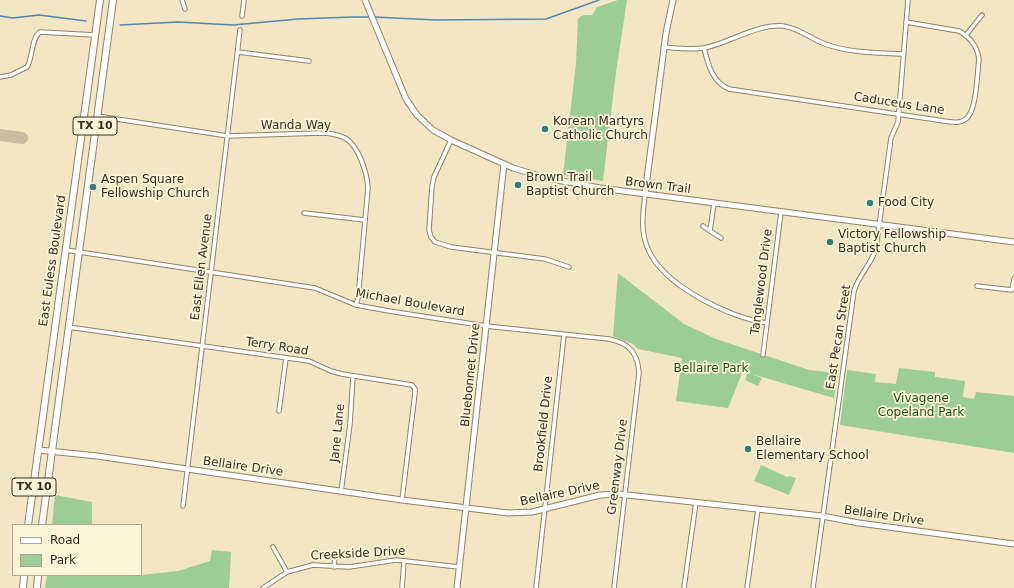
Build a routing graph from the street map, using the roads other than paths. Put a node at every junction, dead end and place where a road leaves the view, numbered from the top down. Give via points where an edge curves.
1 (100, 0) edge
2 (113, 0) edge
3 (182, 0) edge
4 (244, 0) edge
5 (365, 0) edge
6 (674, 0) edge
7 (908, 0) edge
8 (185, 9) dead end
9 (982, 15) dead end
10 (242, 16) dead end
11 (906, 22) junction
12 (240, 30) dead end
13 (95, 35) junction
14 (966, 35) junction
15 (664, 47) junction
16 (704, 48) junction
17 (238, 52) junction
18 (904, 54) junction
19 (309, 61) dead end
20 (0, 77) edge
21 (899, 115) junction
22 (97, 116) junction
23 (228, 136) junction
24 (451, 140) junction
25 (504, 164) junction
26 (645, 194) junction
27 (714, 203) junction
28 (304, 212) dead end
29 (781, 212) junction
30 (365, 220) junction
31 (879, 225) junction
32 (703, 226) dead end
33 (710, 231) junction
34 (721, 238) dead end
35 (1014, 242) edge
36 (66, 250) junction
37 (78, 252) junction
38 (494, 252) junction
39 (569, 267) dead end
40 (212, 273) junction
41 (1014, 279) edge
42 (977, 286) dead end
43 (356, 305) junction
44 (767, 323) junction
45 (486, 326) junction
46 (68, 327) junction
47 (564, 335) junction
48 (203, 346) junction
49 (632, 351) joint
50 (763, 355) dead end
51 (286, 358) junction
52 (353, 376) junction
53 (280, 411) dead end
54 (39, 450) junction
55 (52, 451) junction
56 (188, 469) junction
57 (341, 492) junction
58 (625, 494) junction
59 (402, 500) junction
60 (696, 502) junction
61 (183, 506) dead end
62 (466, 508) junction
63 (545, 508) junction
64 (758, 509) junction
65 (822, 516) junction
66 (28, 524) edge
67 (42, 524) edge
68 (1014, 544) edge
69 (273, 547) dead end
70 (335, 556) dead end
71 (404, 561) junction
72 (334, 567) junction
73 (459, 567) junction
74 (287, 572) junction
75 (24, 576) edge
76 (38, 576) edge
77 (23, 588) edge
78 (37, 588) edge
79 (262, 588) edge
80 (402, 588) edge
81 (457, 588) edge
82 (536, 588) edge
83 (614, 588) edge
84 (684, 588) edge
85 (746, 588) edge
86 (813, 588) edge

1 - 13 main road, East Euless Boulevard / TX 10
2 - 22 main road, East Euless Boulevard / TX 10
3 - 8 street
4 - 10 street
5 - 24 street, Brown Trail via 406,99 417,115 433,130
6 - 15 street
7 - 11 street, East Pecan Street
9 - 14 street
11 - 14 street via 953,29
11 - 18 street, East Pecan Street
12 - 17 street, East Ellen Avenue
13 - 20 street via 40,32 36,36 27,67
13 - 36 main road, East Euless Boulevard / TX 10
14 - 21 street, Caduceus Lane via 976,47 979,59 973,109 970,115 956,122
15 - 16 street
15 - 26 street
16 - 18 street via 759,30 784,26 838,48
16 - 21 street, Caduceus Lane via 714,77 729,90
17 - 19 street
17 - 23 street, East Ellen Avenue
18 - 21 street, East Pecan Street
21 - 31 street, East Pecan Street via 891,138
22 - 23 street, Wanda Way
22 - 37 main road, East Euless Boulevard / TX 10
23 - 30 street, Wanda Way via 320,133 343,137 353,145 367,178
23 - 40 street, East Ellen Avenue
24 - 25 street, Brown Trail
24 - 38 street via 432,186 429,221 431,237 444,246
25 - 26 street, Brown Trail via 566,183
25 - 38 street, Bluebonnet Drive
26 - 27 street, Brown Trail
26 - 44 street via 642,214 644,234 652,256 663,270 708,303
27 - 29 street, Brown Trail
27 - 33 street
28 - 30 street
29 - 31 street, Brown Trail
29 - 44 street, Tanglewood Drive
30 - 43 street, Wanda Way
31 - 35 street, Brown Trail
31 - 65 street, East Pecan Street via 875,253 854,291
32 - 33 street
33 - 34 street
36 - 37 street, Michael Boulevard
36 - 54 main road, East Euless Boulevard / TX 10
37 - 40 street, Michael Boulevard
37 - 46 main road, East Euless Boulevard / TX 10
38 - 39 street via 545,259
38 - 45 street, Bluebonnet Drive
40 - 43 street, Michael Boulevard via 315,288
40 - 48 street, East Ellen Avenue
41 - 42 street via 1012,290
43 - 45 street, Michael Boulevard
44 - 50 street, Tanglewood Drive
45 - 47 street, Michael Boulevard
45 - 62 street, Bluebonnet Drive
46 - 48 street, Terry Road
46 - 55 main road, East Euless Boulevard / TX 10
47 - 49 street, Michael Boulevard via 616,341
47 - 63 street, Brookfield Drive
48 - 51 street, Terry Road
48 - 56 street, East Ellen Avenue
49 - 58 street, Greenway Drive via 637,360 638,373
51 - 52 street, Terry Road via 309,361 331,371
51 - 53 street
52 - 57 street, Jane Lane
52 - 59 street, Terry Road via 412,385 415,389
54 - 55 street, Bellaire Drive
54 - 66 main road, East Euless Boulevard / TX 10
55 - 56 street, Bellaire Drive
55 - 67 main road, East Euless Boulevard / TX 10
56 - 57 street, Bellaire Drive
56 - 61 street, East Ellen Avenue
57 - 59 street, Bellaire Drive
58 - 60 street, Bellaire Drive
58 - 63 street, Bellaire Drive via 600,495
58 - 83 street, Greenway Drive
59 - 62 street, Bellaire Drive
60 - 64 street, Bellaire Drive
60 - 84 street
62 - 63 street, Bellaire Drive via 517,513
62 - 73 street, Bluebonnet Drive
63 - 82 street, Brookfield Drive
64 - 65 street, Bellaire Drive
64 - 85 street
65 - 68 street, Bellaire Drive
65 - 86 street, East Pecan Street
69 - 74 street
70 - 72 street
71 - 72 street, Creekside Drive via 349,568
71 - 73 street, Creekside Drive
71 - 80 street
72 - 74 street, Creekside Drive via 313,566
73 - 81 street, Bluebonnet Drive
74 - 79 street, Creekside Drive
75 - 77 main road
76 - 78 main road

